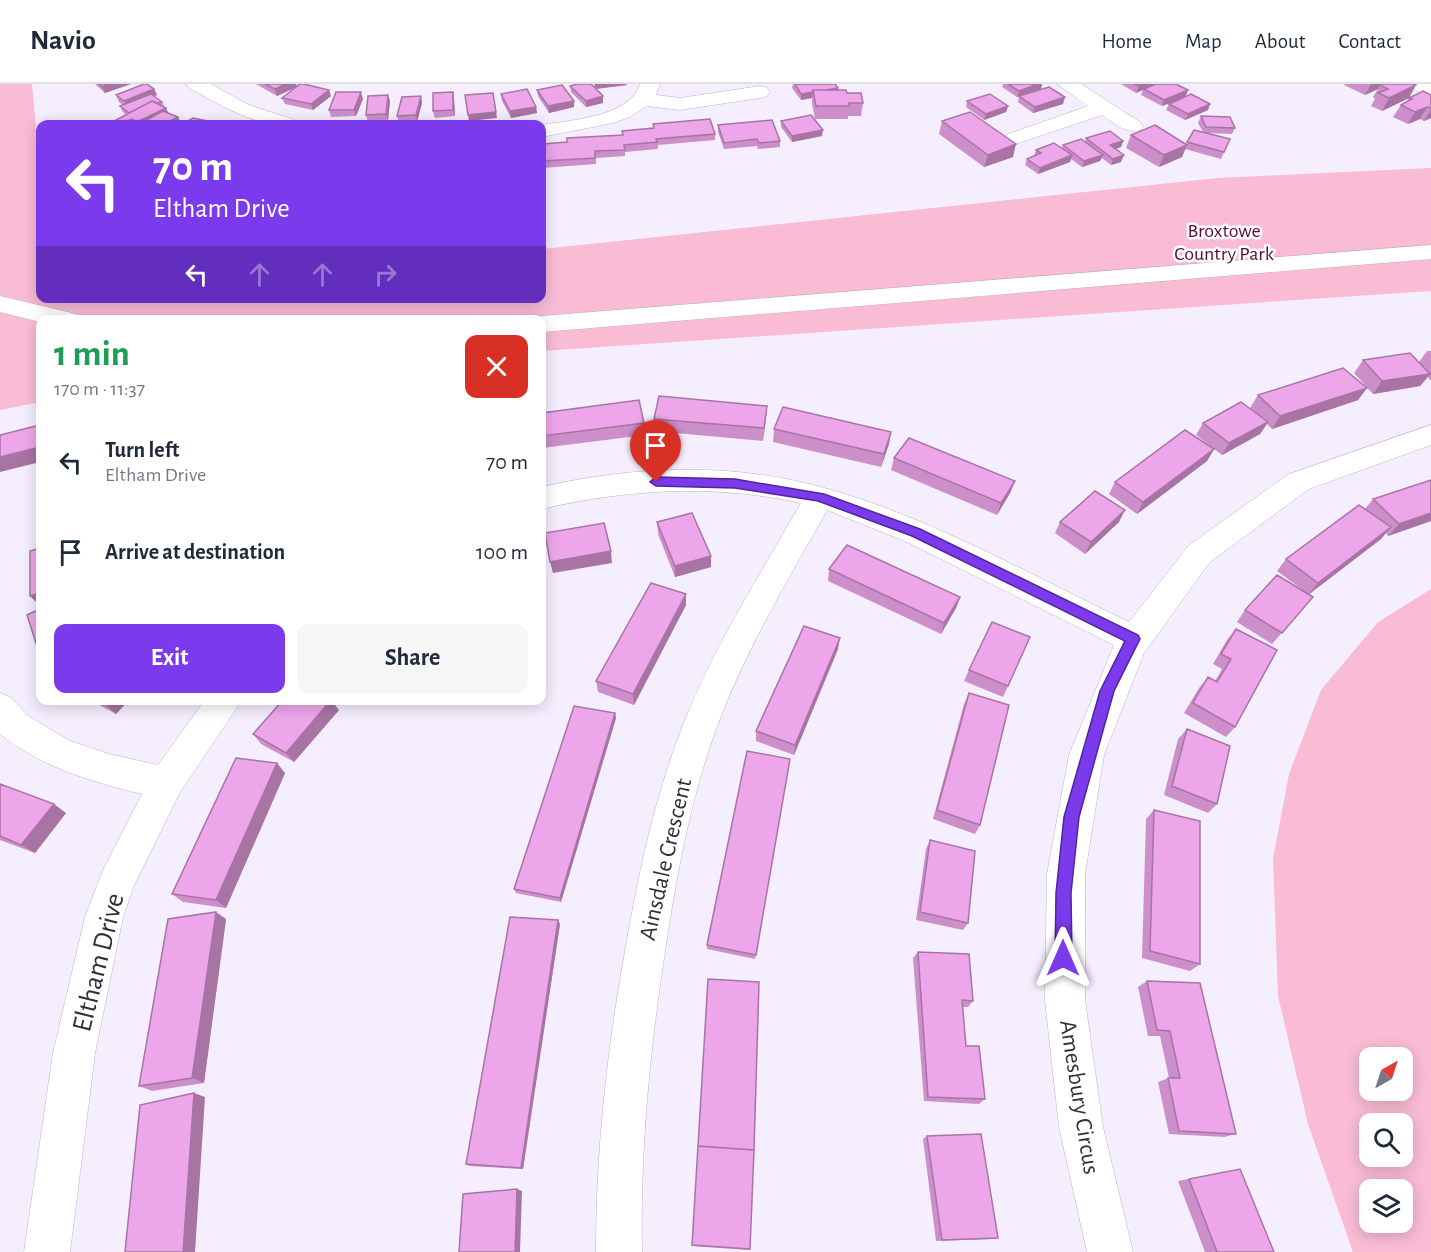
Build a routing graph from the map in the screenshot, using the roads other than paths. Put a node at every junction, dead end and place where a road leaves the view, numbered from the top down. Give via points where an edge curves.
1 (196, 84) edge
2 (1067, 84) edge
3 (1417, 84) edge
4 (1431, 91) edge
5 (647, 92) edge
6 (762, 94) edge
7 (1104, 108) junction
8 (276, 120) edge
9 (1133, 126) dead end
10 (546, 130) edge
11 (1016, 138) dead end
12 (1431, 252) edge
13 (0, 304) edge
14 (47, 315) edge
15 (546, 324) edge
16 (1431, 435) edge
17 (546, 497) edge
18 (819, 497) junction
19 (1133, 639) junction
20 (221, 705) edge
21 (0, 708) edge
22 (166, 783) junction
23 (47, 1252) edge
24 (619, 1252) edge
25 (1110, 1252) edge

1 - 8 street via 242,109
2 - 7 street
3 - 4 street
5 - 6 street via 681,104
5 - 10 street via 628,110 609,118
7 - 9 street
7 - 11 street
12 - 15 street
13 - 14 street
16 - 19 street, Amesbury Circus via 1359,455 1271,498 1195,558 1162,596
17 - 18 street via 619,482 675,481 735,483
18 - 19 street via 916,532
18 - 24 street, Ainsdale Crescent via 729,659 677,794 656,881 632,1031 623,1124
19 - 25 street, Amesbury Circus via 1107,691 1094,732 1071,817 1064,893 1063,979 1072,1076
20 - 22 street, Eltham Drive
21 - 22 street via 4,718 42,745 79,761
22 - 23 street, Eltham Drive via 137,838 104,917 74,1053

